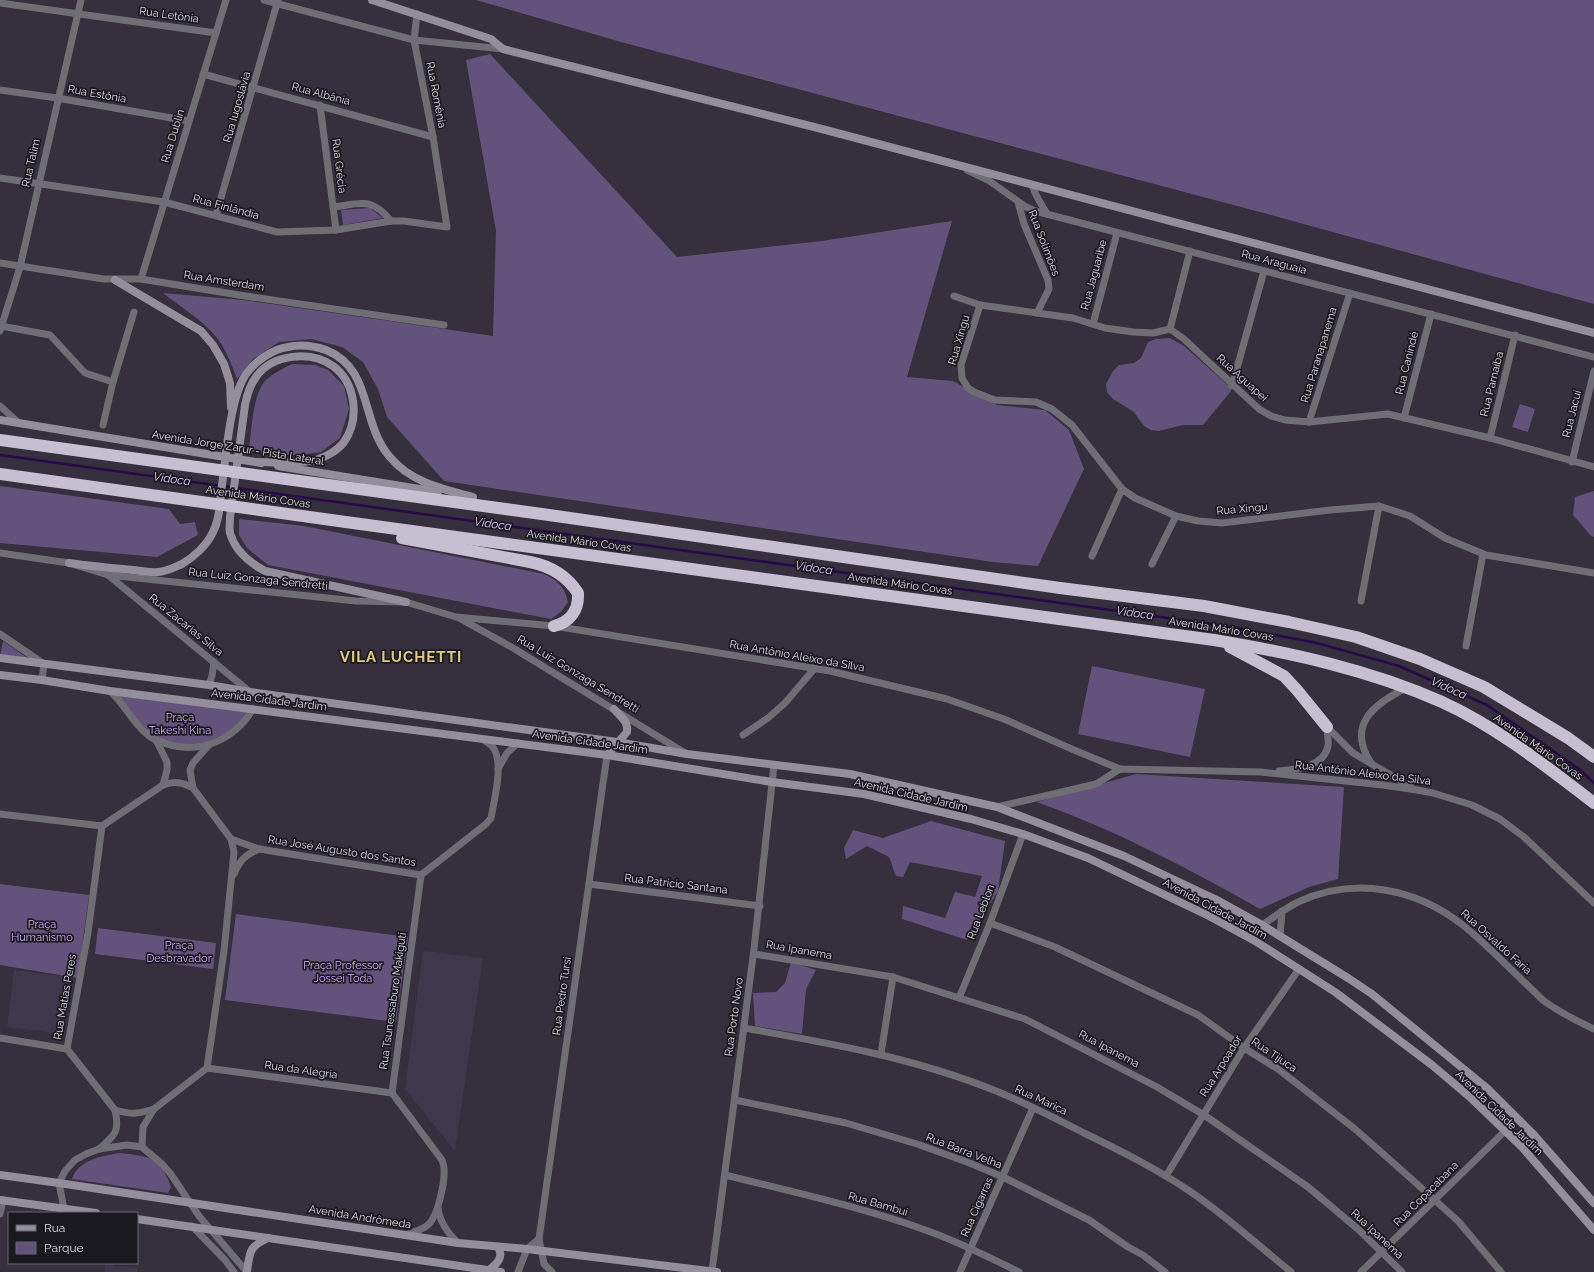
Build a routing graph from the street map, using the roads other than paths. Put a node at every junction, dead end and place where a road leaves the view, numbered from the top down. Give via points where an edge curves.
1 (81, 0) edge
2 (226, 0) edge
3 (264, 0) edge
4 (372, 0) edge
5 (278, 2) edge
6 (0, 3) edge
7 (78, 13) junction
8 (417, 14) junction
9 (216, 33) junction
10 (414, 40) junction
11 (503, 49) junction
12 (203, 74) junction
13 (254, 88) junction
14 (0, 90) edge
15 (58, 98) junction
16 (320, 105) junction
17 (189, 121) junction
18 (433, 138) junction
19 (958, 165) junction
20 (0, 178) edge
21 (38, 184) junction
22 (1032, 185) junction
23 (164, 202) junction
24 (1018, 202) junction
25 (333, 207) junction
26 (1047, 214) junction
27 (216, 215) junction
28 (391, 221) junction
29 (447, 227) joint
30 (336, 230) junction
31 (1117, 233) junction
32 (1190, 251) junction
33 (0, 262) edge
34 (20, 265) junction
35 (1264, 271) junction
36 (141, 279) junction
37 (115, 280) junction
38 (1350, 293) junction
39 (954, 296) dead end
40 (980, 305) junction
41 (134, 312) dead end
42 (1038, 313) junction
43 (1431, 314) junction
44 (1093, 324) junction
45 (444, 325) dead end
46 (1, 328) edge
47 (1170, 329) junction
48 (1594, 333) edge
49 (1515, 335) junction
50 (1594, 356) edge
51 (1594, 371) edge
52 (114, 382) junction
53 (1232, 386) junction
54 (0, 406) edge
55 (232, 418) junction
56 (1404, 418) junction
57 (0, 420) edge
58 (1309, 422) junction
59 (20, 423) junction
60 (103, 425) dead end
61 (1490, 438) junction
62 (0, 440) edge
63 (256, 462) junction
64 (1572, 462) junction
65 (1594, 467) edge
66 (0, 474) edge
67 (1122, 489) junction
68 (473, 497) junction
69 (1379, 506) junction
70 (549, 516) junction
71 (1176, 516) junction
72 (353, 524) junction
73 (0, 553) edge
74 (1483, 554) junction
75 (1092, 556) dead end
76 (69, 563) junction
77 (1152, 564) dead end
78 (1594, 573) edge
79 (108, 575) junction
80 (1361, 601) dead end
81 (406, 602) junction
82 (456, 616) junction
83 (554, 626) junction
84 (0, 634) edge
85 (1214, 640) junction
86 (1466, 646) dead end
87 (0, 658) edge
88 (214, 662) junction
89 (44, 664) junction
90 (814, 669) junction
91 (0, 675) edge
92 (42, 680) junction
93 (209, 685) junction
94 (1406, 688) junction
95 (110, 691) junction
96 (250, 692) junction
97 (253, 709) junction
98 (614, 709) junction
99 (1327, 727) junction
100 (743, 735) dead end
101 (156, 740) junction
102 (484, 740) junction
103 (617, 742) junction
104 (518, 743) junction
105 (209, 745) junction
106 (687, 754) junction
107 (607, 755) junction
108 (1594, 758) edge
109 (774, 765) junction
110 (1374, 766) junction
111 (498, 769) junction
112 (1120, 769) junction
113 (1261, 772) junction
114 (772, 782) junction
115 (163, 785) junction
116 (193, 788) junction
117 (1417, 790) junction
118 (1594, 803) edge
119 (997, 807) junction
120 (0, 814) edge
121 (102, 826) junction
122 (1023, 834) junction
123 (232, 839) junction
124 (259, 849) junction
125 (421, 875) junction
126 (232, 880) junction
127 (589, 884) junction
128 (1594, 903) edge
129 (760, 906) junction
130 (1282, 911) junction
131 (990, 923) junction
132 (1262, 925) junction
133 (1280, 936) junction
134 (754, 954) junction
135 (1299, 969) junction
136 (893, 977) junction
137 (959, 998) junction
138 (744, 1028) junction
139 (1594, 1030) edge
140 (0, 1038) edge
141 (1244, 1048) junction
142 (67, 1049) junction
143 (881, 1054) junction
144 (207, 1068) junction
145 (392, 1093) junction
146 (735, 1100) junction
147 (1033, 1108) junction
148 (154, 1109) junction
149 (115, 1110) junction
150 (1204, 1115) junction
151 (1505, 1131) junction
152 (1533, 1134) junction
153 (1521, 1146) junction
154 (142, 1147) junction
155 (99, 1149) junction
156 (0, 1175) edge
157 (725, 1175) junction
158 (1166, 1176) junction
159 (1003, 1177) junction
160 (59, 1182) junction
161 (1, 1200) edge
162 (1434, 1201) junction
163 (190, 1203) junction
164 (1594, 1203) edge
165 (438, 1206) junction
166 (64, 1209) junction
167 (88, 1212) edge
168 (0, 1214) edge
169 (138, 1219) edge
170 (192, 1226) junction
171 (211, 1230) junction
172 (1594, 1230) edge
173 (406, 1236) junction
174 (268, 1238) junction
175 (539, 1239) junction
176 (458, 1244) junction
177 (498, 1247) junction
178 (971, 1248) junction
179 (527, 1249) junction
180 (541, 1250) junction
181 (1382, 1252) junction
182 (488, 1271) junction
183 (234, 1272) edge
184 (247, 1272) edge
185 (501, 1272) edge
186 (518, 1272) edge
187 (552, 1272) edge
188 (715, 1272) edge
189 (960, 1272) edge
190 (1020, 1272) edge
191 (1165, 1272) edge
192 (1291, 1272) edge
193 (1361, 1272) edge
194 (1402, 1272) edge
195 (1500, 1272) edge

1 - 7 street, Rua Talim
2 - 9 street, Rua Dublin
3 - 5 street
4 - 8 main road
5 - 10 street
5 - 13 street, Rua Iugoslávia
6 - 7 street, Rua Letônia
7 - 9 street, Rua Letônia
7 - 15 street, Rua Talim
8 - 10 street, Rua Romênia
8 - 11 main road via 491,39
9 - 12 street, Rua Dublin
10 - 11 street
10 - 18 street, Rua Romênia
11 - 19 main road
12 - 13 street, Rua Albânia
12 - 17 street, Rua Dublin
13 - 16 street, Rua Albânia
13 - 27 street, Rua Iugoslávia
14 - 15 street, Rua Estônia
15 - 17 street, Rua Estônia
15 - 21 street, Rua Talim
16 - 18 street, Rua Albânia
16 - 25 street, Rua Grécia
17 - 23 street, Rua Dublin
18 - 29 street, Rua Romênia
19 - 22 main road
19 - 24 street, Rua Araguaia via 988,180
20 - 21 street, Rua Finlândia
21 - 23 street, Rua Finlândia
21 - 34 street, Rua Talim
22 - 26 street
22 - 48 main road
23 - 27 street, Rua Finlândia
23 - 36 street, Rua Dublin
24 - 26 street, Rua Araguaia
24 - 42 street, Rua Solimões via 1022,219 1048,280 1049,288
25 - 28 street via 371,204 379,208
25 - 30 street, Rua Grécia
26 - 31 street, Rua Araguaia
27 - 30 street, Rua Finlândia via 277,232
28 - 29 street, Rua Finlândia
28 - 30 street, Rua Finlândia
31 - 32 street, Rua Araguaia
31 - 44 street, Rua Jaguaribe
32 - 35 street, Rua Araguaia
32 - 47 street
33 - 34 street, Rua Amsterdam
34 - 37 street, Rua Amsterdam
34 - 46 street, Rua Talim
35 - 38 street, Rua Araguaia
35 - 53 street
36 - 37 street, Rua Amsterdam
36 - 45 street, Rua Amsterdam
37 - 55 main road via 201,331 213,345 224,364 230,383
38 - 43 street, Rua Araguaia
38 - 58 street, Rua Paranapanema
39 - 40 street
40 - 42 street
40 - 67 street, Rua Xingu via 961,365 962,378 968,388 995,400 1036,402 1052,409 1072,425
41 - 52 street
42 - 44 street
43 - 49 street, Rua Araguaia
43 - 56 street, Rua Canindé
44 - 47 street via 1133,332 1153,333
46 - 52 street via 50,335 85,373
47 - 53 street, Rua Aguapei via 1184,339
49 - 50 street, Rua Araguaia
49 - 61 street, Rua Parnaíba
51 - 64 street, Rua Jacuí
52 - 60 street
53 - 58 street, Rua Aguapei via 1258,409 1271,416
54 - 59 street
55 - 68 main road via 238,390 246,373 260,360 288,347 302,345 319,348 333,353 350,366 362,386 375,434 389,457 400,468 422,482
55 - 76 main road via 213,532 192,558 177,567 158,572
56 - 58 street, Rua Aguapei via 1388,414
56 - 61 street, Rua Aguapei
57 - 59 main road, Avenida Jorge Zarur - Pista Lateral
59 - 63 main road, Avenida Jorge Zarur - Pista Lateral
61 - 64 street, Rua Aguapei
62 - 70 highway, Avenida Mário Covas
63 - 68 main road, Avenida Jorge Zarur - Pista Lateral
63 - 81 main road via 315,460 333,452 344,443 352,426 352,393 344,377 333,365 318,359 298,356 282,359 267,366 256,376 245,405 230,533 240,551 265,571
64 - 65 street, Rua Aguapei
66 - 72 highway, Avenida Mário Covas
67 - 71 street, Rua Xingu via 1135,498
67 - 75 street
68 - 70 highway
69 - 71 street, Rua Xingu via 1222,523
69 - 74 street, Rua Xingu via 1410,516 1445,538
69 - 80 street
70 - 108 highway, Avenida Mário Covas via 1204,606 1356,637 1420,659 1484,687 1568,738
71 - 77 street
72 - 83 highway via 398,537 550,568 568,580 578,593 577,607 573,615
72 - 85 highway, Avenida Mário Covas
73 - 76 street
74 - 78 street, Rua Xingu
74 - 86 street
76 - 79 street
79 - 81 street, Rua Luiz Gonzaga Sendretti via 356,601
79 - 88 street, Rua Zacarias Silva
81 - 82 street, Rua Luiz Gonzaga Sendretti
82 - 83 street, Rua Antônio Aleixo da Silva
82 - 98 street, Rua Luiz Gonzaga Sendretti
83 - 90 street, Rua Antônio Aleixo da Silva
84 - 89 street
85 - 94 highway, Avenida Mário Covas via 1268,649 1349,668
85 - 99 highway via 1234,648 1284,676
87 - 89 main road, Avenida Cidade Jardim
88 - 93 street
88 - 96 street, Rua Zacarias Silva
89 - 92 street
89 - 93 main road, Avenida Cidade Jardim
90 - 100 street via 785,703
90 - 112 street, Rua Antônio Aleixo da Silva via 947,699 1004,719
91 - 92 main road, Avenida Cidade Jardim
92 - 95 main road, Avenida Cidade Jardim
93 - 96 main road, Avenida Cidade Jardim
94 - 110 street via 1377,704 1368,713 1364,722 1362,744
94 - 118 highway, Avenida Mário Covas via 1443,703 1501,734
95 - 97 main road, Avenida Cidade Jardim
95 - 101 street via 120,699 140,728
96 - 103 main road, Avenida Cidade Jardim
97 - 102 main road, Avenida Cidade Jardim
97 - 105 street via 240,727
98 - 103 main road via 627,724 627,732
98 - 106 street, Rua Luiz Gonzaga Sendretti
99 - 110 street via 1353,753
99 - 113 street via 1328,746 1322,759 1294,770
101 - 105 street via 184,747
101 - 115 street via 167,762
102 - 104 main road, Avenida Cidade Jardim
102 - 111 street via 496,753
103 - 106 main road, Avenida Cidade Jardim
103 - 107 main road
104 - 107 main road, Avenida Cidade Jardim
104 - 111 street
105 - 116 street via 190,770
106 - 109 main road, Avenida Cidade Jardim
107 - 114 main road, Avenida Cidade Jardim
107 - 127 street, Rua Pedro Tursi
109 - 114 street, Rua Porto Novo
109 - 119 main road, Avenida Cidade Jardim via 850,774
110 - 117 street
111 - 125 street via 491,818
112 - 113 street
112 - 119 street via 1096,784
113 - 117 street, Rua Antônio Aleixo da Silva
114 - 122 main road, Avenida Cidade Jardim via 864,794
114 - 129 street, Rua Porto Novo
115 - 116 street via 179,782
115 - 121 street
116 - 123 street
117 - 128 street, Rua Antônio Aleixo da Silva via 1472,805 1500,819 1524,837
119 - 132 main road, Avenida Cidade Jardim via 1124,856 1217,900
120 - 121 street
121 - 142 street, Rua Matias Peres via 88,933
122 - 131 street, Rua Leblon
122 - 135 main road, Avenida Cidade Jardim via 1088,858 1209,916
123 - 124 street, Rua José Augusto dos Santos
123 - 126 street
124 - 125 street, Rua José Augusto dos Santos
124 - 126 street via 242,859
125 - 145 street, Rua Tsunessaburo Makiguti
126 - 144 street
127 - 129 street, Rua Patrício Santana
127 - 175 street, Rua Pedro Tursi
129 - 134 street, Rua Porto Novo
130 - 132 street, Rua Osvaldo Faria
130 - 133 street
130 - 139 street, Rua Osvaldo Faria via 1311,897 1357,888 1383,889 1428,902 1464,926 1544,1000
131 - 137 street, Rua Leblon
131 - 141 street, Rua Tijuca via 1055,947 1198,1015
132 - 133 main road, Avenida Cidade Jardim
133 - 152 main road, Avenida Cidade Jardim via 1372,994 1488,1089
134 - 136 street, Rua Ipanema
134 - 138 street, Rua Porto Novo
135 - 141 street, Rua Arpoador
135 - 151 main road, Avenida Cidade Jardim via 1335,992 1432,1065
136 - 137 street, Rua Ipanema
136 - 143 street
137 - 150 street, Rua Ipanema via 1026,1019 1157,1087
138 - 143 street, Rua Marica
138 - 146 street, Rua Porto Novo
140 - 142 street
141 - 150 street, Rua Arpoador
141 - 162 street, Rua Tijuca via 1278,1069 1355,1129
142 - 149 street, Rua Matias Peres
143 - 147 street, Rua Marica via 989,1088
144 - 145 street, Rua da Alegria
144 - 148 street
145 - 165 street via 442,1160 444,1169
146 - 157 street, Rua Porto Novo
146 - 159 street, Rua Barra Velha via 846,1123 931,1149
147 - 158 street, Rua Marica
147 - 159 street, Rua Cigarras
148 - 149 street via 137,1114
148 - 154 street via 143,1127
149 - 155 street via 118,1129
150 - 158 street, Rua Arpoador
150 - 181 street, Rua Ipanema via 1308,1187
151 - 153 main road, Avenida Cidade Jardim
151 - 162 street, Rua Copacabana
152 - 153 main road
152 - 164 main road, Avenida Cidade Jardim
153 - 172 main road, Avenida Cidade Jardim
154 - 155 street
154 - 163 street via 170,1173
155 - 160 street via 75,1160 65,1170
156 - 160 main road, Avenida Andrômeda
157 - 178 street, Rua Bambui via 870,1212 927,1230
157 - 188 street, Rua Porto Novo
158 - 192 street, Rua Marica via 1192,1192
159 - 178 street, Rua Cigarras
159 - 191 street, Rua Barra Velha via 1089,1220
160 - 163 main road, Avenida Andrômeda
160 - 166 street
161 - 166 main road
161 - 168 street
162 - 181 street, Rua Copacabana
162 - 195 street, Rua Tijuca via 1458,1221
163 - 171 street
163 - 173 main road, Avenida Andrômeda
165 - 173 street via 429,1224
165 - 176 street via 439,1218
166 - 167 main road
169 - 170 main road
170 - 171 main road
170 - 183 street
171 - 174 main road
171 - 184 street
173 - 176 main road, Avenida Andrômeda
174 - 182 main road
174 - 184 main road via 254,1244 249,1254
175 - 179 street
175 - 180 street, Rua Pedro Tursi
176 - 177 main road, Avenida Andrômeda
177 - 179 main road, Avenida Andrômeda
177 - 182 main road via 500,1259
178 - 189 street, Rua Cigarras
178 - 190 street, Rua Bambui
179 - 180 main road, Avenida Andrômeda
179 - 186 street
180 - 187 street, Rua Pedro Tursi via 544,1264
180 - 188 main road, Avenida Andrômeda
181 - 193 street, Rua Copacabana
181 - 194 street, Rua Ipanema
182 - 185 main road

